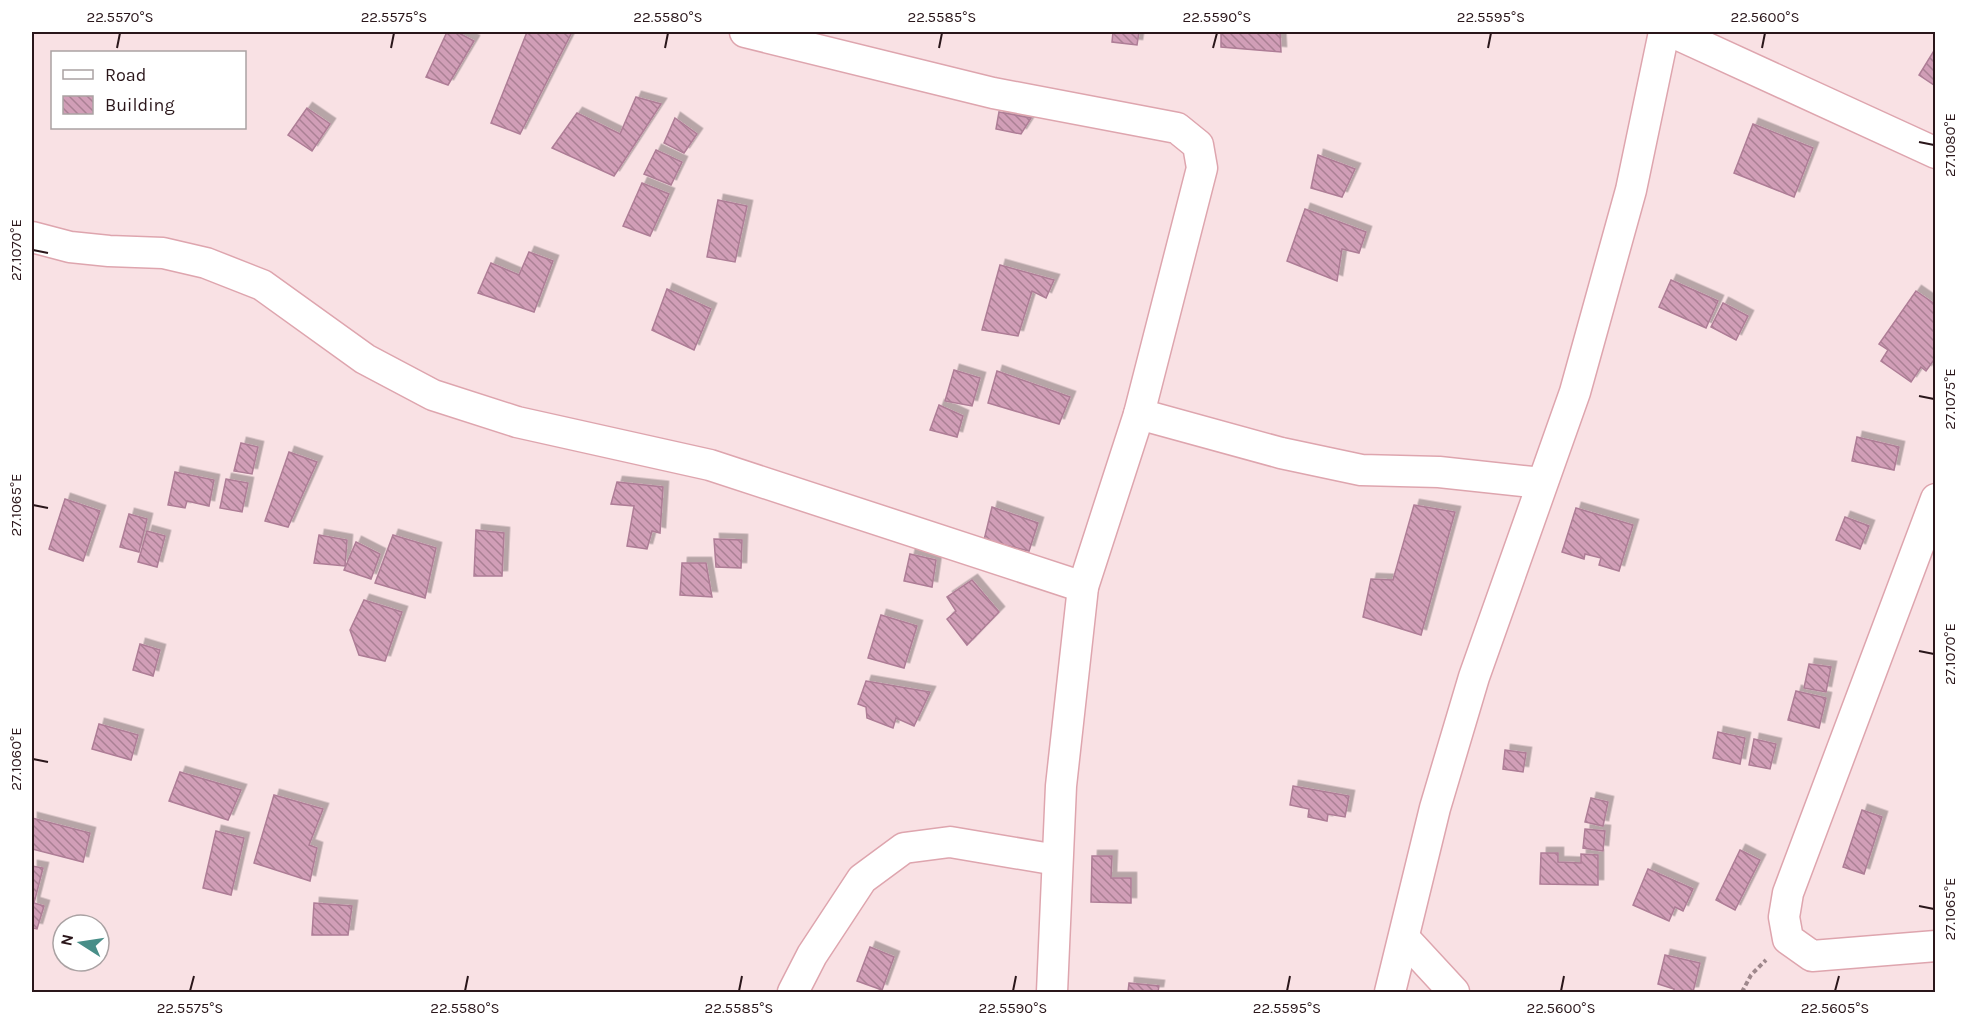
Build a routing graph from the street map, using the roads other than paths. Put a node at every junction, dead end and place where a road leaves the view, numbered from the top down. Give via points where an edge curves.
1 (1664, 32) edge
2 (1672, 32) edge
3 (764, 34) edge
4 (1935, 153) edge
5 (32, 237) edge
6 (1140, 414) junction
7 (1542, 483) junction
8 (1935, 499) edge
9 (1083, 587) junction
10 (1057, 860) junction
11 (1404, 939) junction
12 (1935, 946) edge
13 (793, 993) edge
14 (1052, 993) edge
15 (1390, 993) edge
16 (1454, 993) edge

1 - 7 street via 1631,190 1575,392
2 - 4 street
3 - 6 street via 993,93 1177,128 1198,145 1202,168
5 - 9 street via 70,247 163,253 206,264 262,285 365,359 433,395 517,422 710,465
6 - 7 street via 1281,453 1361,470 1438,472
6 - 9 street
7 - 11 street via 1474,677 1435,808
8 - 12 street via 1788,893 1784,917 1788,939 1812,956
9 - 10 street
10 - 13 street via 950,842 904,848 862,879
10 - 14 street
11 - 15 street
11 - 16 street

